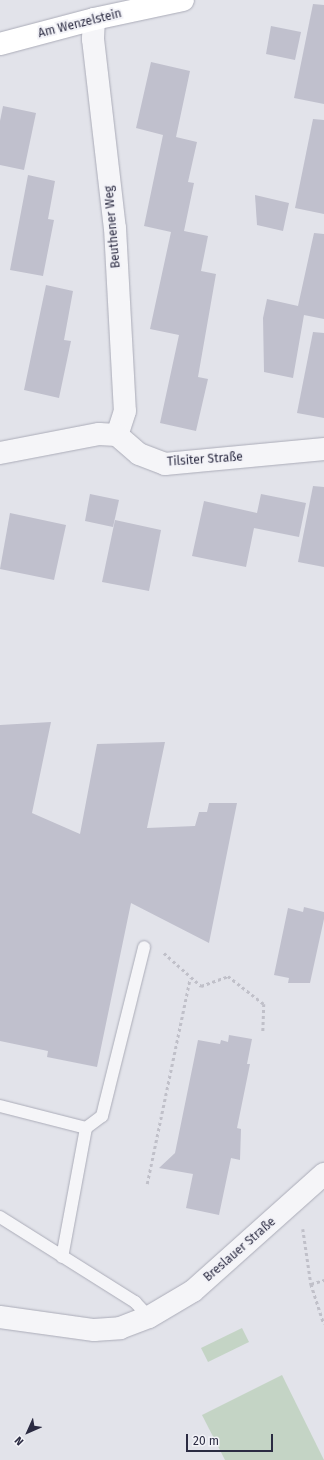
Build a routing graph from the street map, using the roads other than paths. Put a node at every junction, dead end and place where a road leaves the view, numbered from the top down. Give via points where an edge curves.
1 (183, 0) edge
2 (94, 19) junction
3 (0, 44) edge
4 (117, 435) junction
5 (324, 449) edge
6 (0, 453) edge
7 (144, 947) road end
8 (0, 1106) edge
9 (86, 1128) junction
10 (324, 1174) edge
11 (0, 1217) edge
12 (62, 1257) junction
13 (0, 1317) edge
14 (149, 1318) junction

1 - 2 street, Am Wenzelstein
2 - 3 street, Am Wenzelstein
2 - 4 street, Beuthener Weg via 93,40 115,228 125,411
4 - 5 street, Tilsiter Straße via 139,454 165,464
4 - 6 street via 66,439
7 - 9 lane via 102,1116
8 - 9 lane
9 - 12 lane
10 - 14 street, Breslauer Straße via 193,1291
11 - 12 lane
12 - 14 lane via 135,1302
13 - 14 street, Breslauer Straße via 94,1330 120,1328

